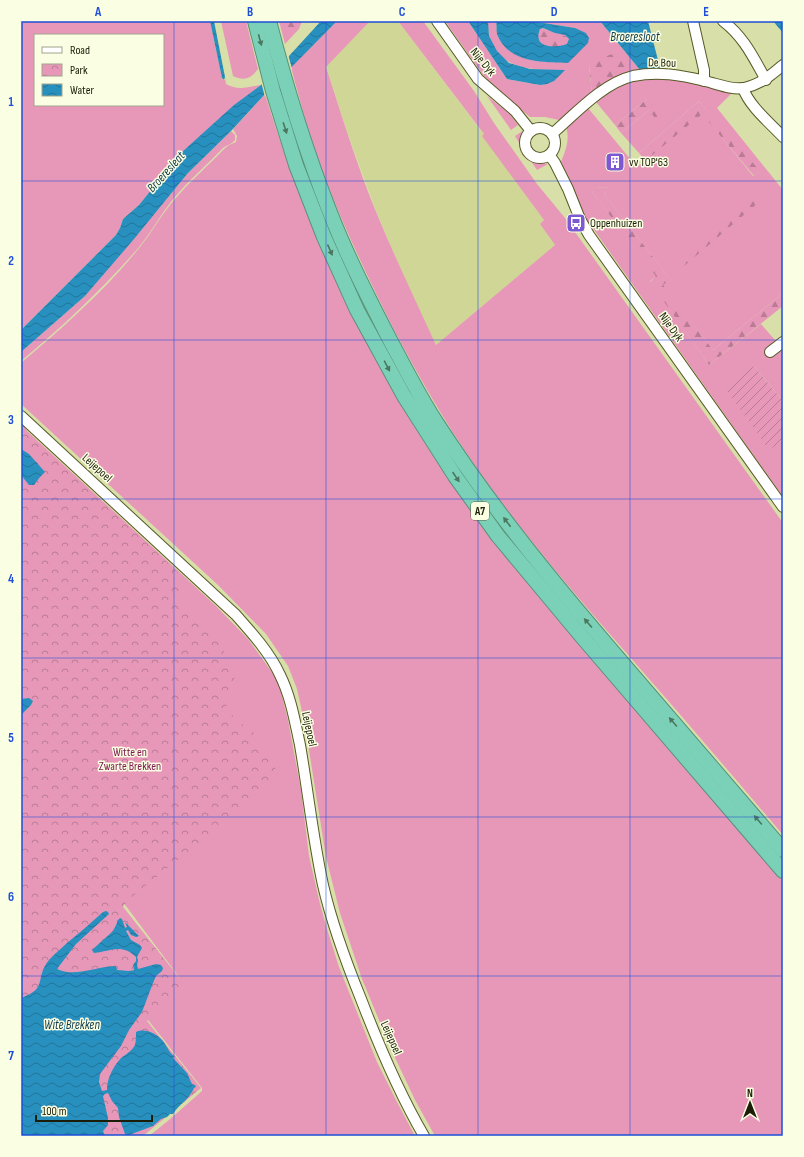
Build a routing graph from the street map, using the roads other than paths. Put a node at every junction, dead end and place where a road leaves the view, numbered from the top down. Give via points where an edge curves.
1 (255, 21) edge
2 (269, 21) edge
3 (436, 21) edge
4 (693, 21) edge
5 (723, 21) edge
6 (783, 65) edge
7 (766, 80) junction
8 (704, 81) junction
9 (743, 88) junction
10 (531, 131) junction
11 (552, 134) junction
12 (783, 137) edge
13 (550, 156) junction
14 (783, 342) edge
15 (770, 352) dead end
16 (21, 416) edge
17 (783, 507) edge
18 (783, 850) edge
19 (783, 871) edge
20 (424, 1136) edge

1 -> 19 highway, A7 via 296,164 321,230 357,310 404,396 455,476 498,536
18 -> 2 highway, A7 via 531,554 484,492 436,421 373,308 331,216 284,79
3 - 10 street, Nije Dyk via 478,79 515,111
4 - 8 street
5 - 7 street via 746,44
6 - 7 street, De Bou
7 - 9 street, De Bou
8 - 9 street, De Bou
8 - 11 street, De Bou via 661,73 634,76 609,86
9 - 12 street via 750,102
10 - 11 street via 543,128
10 - 13 street via 525,140 528,153 539,159
11 - 13 street via 556,145
13 - 17 street, Nije Dyk via 589,235
14 - 15 street
16 - 20 street, Leijepoel via 236,615 273,662 288,696 296,724 319,865 348,968 375,1035

